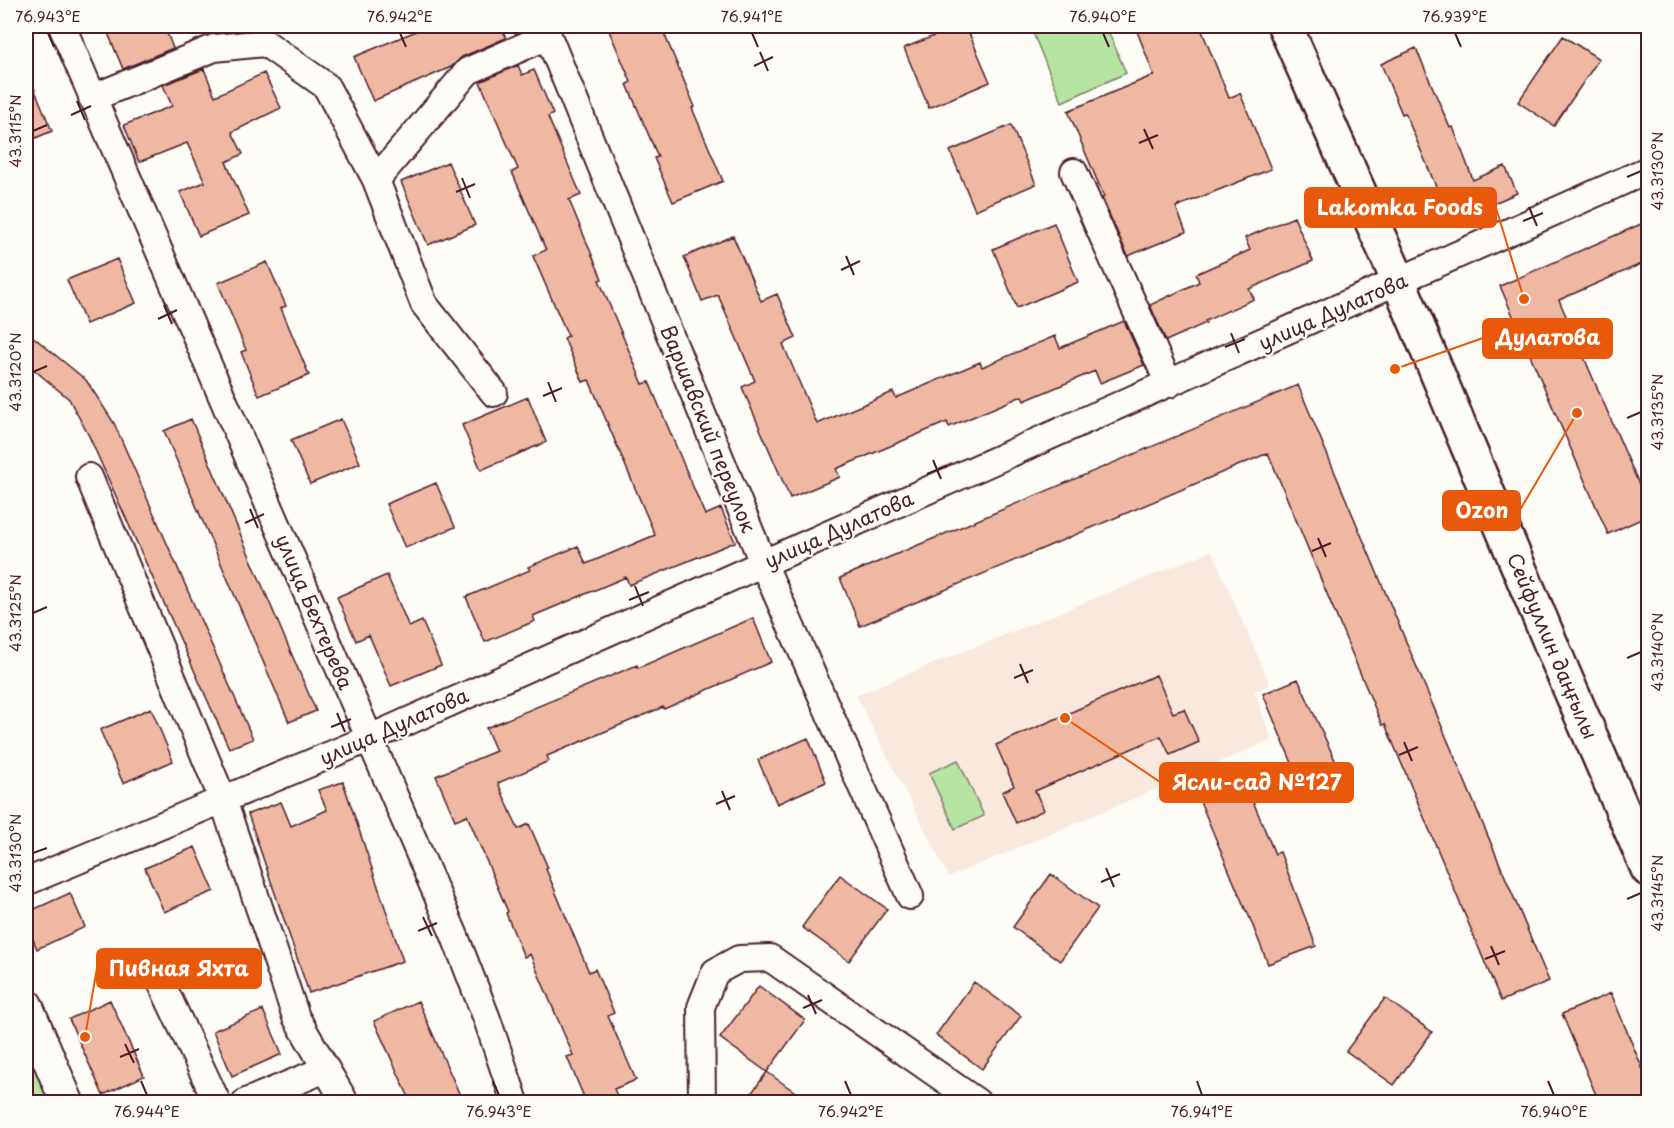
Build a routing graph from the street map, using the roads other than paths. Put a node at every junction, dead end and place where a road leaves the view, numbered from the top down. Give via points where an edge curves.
1 (62, 26) edge
2 (1286, 26) edge
3 (546, 31) edge
4 (92, 98) junction
5 (1648, 170) edge
6 (1074, 172) dead end
7 (376, 180) junction
8 (1399, 282) junction
9 (1169, 384) junction
10 (494, 393) dead end
11 (88, 477) dead end
12 (763, 563) junction
13 (368, 739) junction
14 (223, 800) junction
15 (1648, 869) edge
16 (26, 882) edge
17 (910, 896) dead end
18 (157, 974) dead end
19 (26, 1005) edge
20 (326, 1069) junction
21 (945, 1094) edge
22 (67, 1102) edge
23 (217, 1102) edge
24 (246, 1102) edge
25 (345, 1102) edge
26 (515, 1102) edge
27 (702, 1102) edge
28 (977, 1102) edge

1 - 4 street, улица Бехтерева
2 - 8 main road, Сейфуллин даңғылы
3 - 7 street via 468,71
3 - 12 street, Варшавский переулок
4 - 7 street via 214,48 265,43 326,86
4 - 13 street, улица Бехтерева
5 - 8 street, улица Дулатова
6 - 9 street
7 - 10 street via 424,304
8 - 9 street, улица Дулатова
8 - 15 main road, Сейфуллин даңғылы
9 - 12 street, улица Дулатова
11 - 14 street
12 - 13 street, улица Дулатова
12 - 17 street, Варшавский переулок
13 - 14 street, улица Дулатова
13 - 26 street, улица Бехтерева via 454,934
14 - 16 street, улица Дулатова
14 - 20 street via 296,1017
18 - 23 street
19 - 22 street
20 - 24 street
20 - 25 street
21 - 27 street via 770,958 739,959 715,972 701,1007
21 - 28 street

